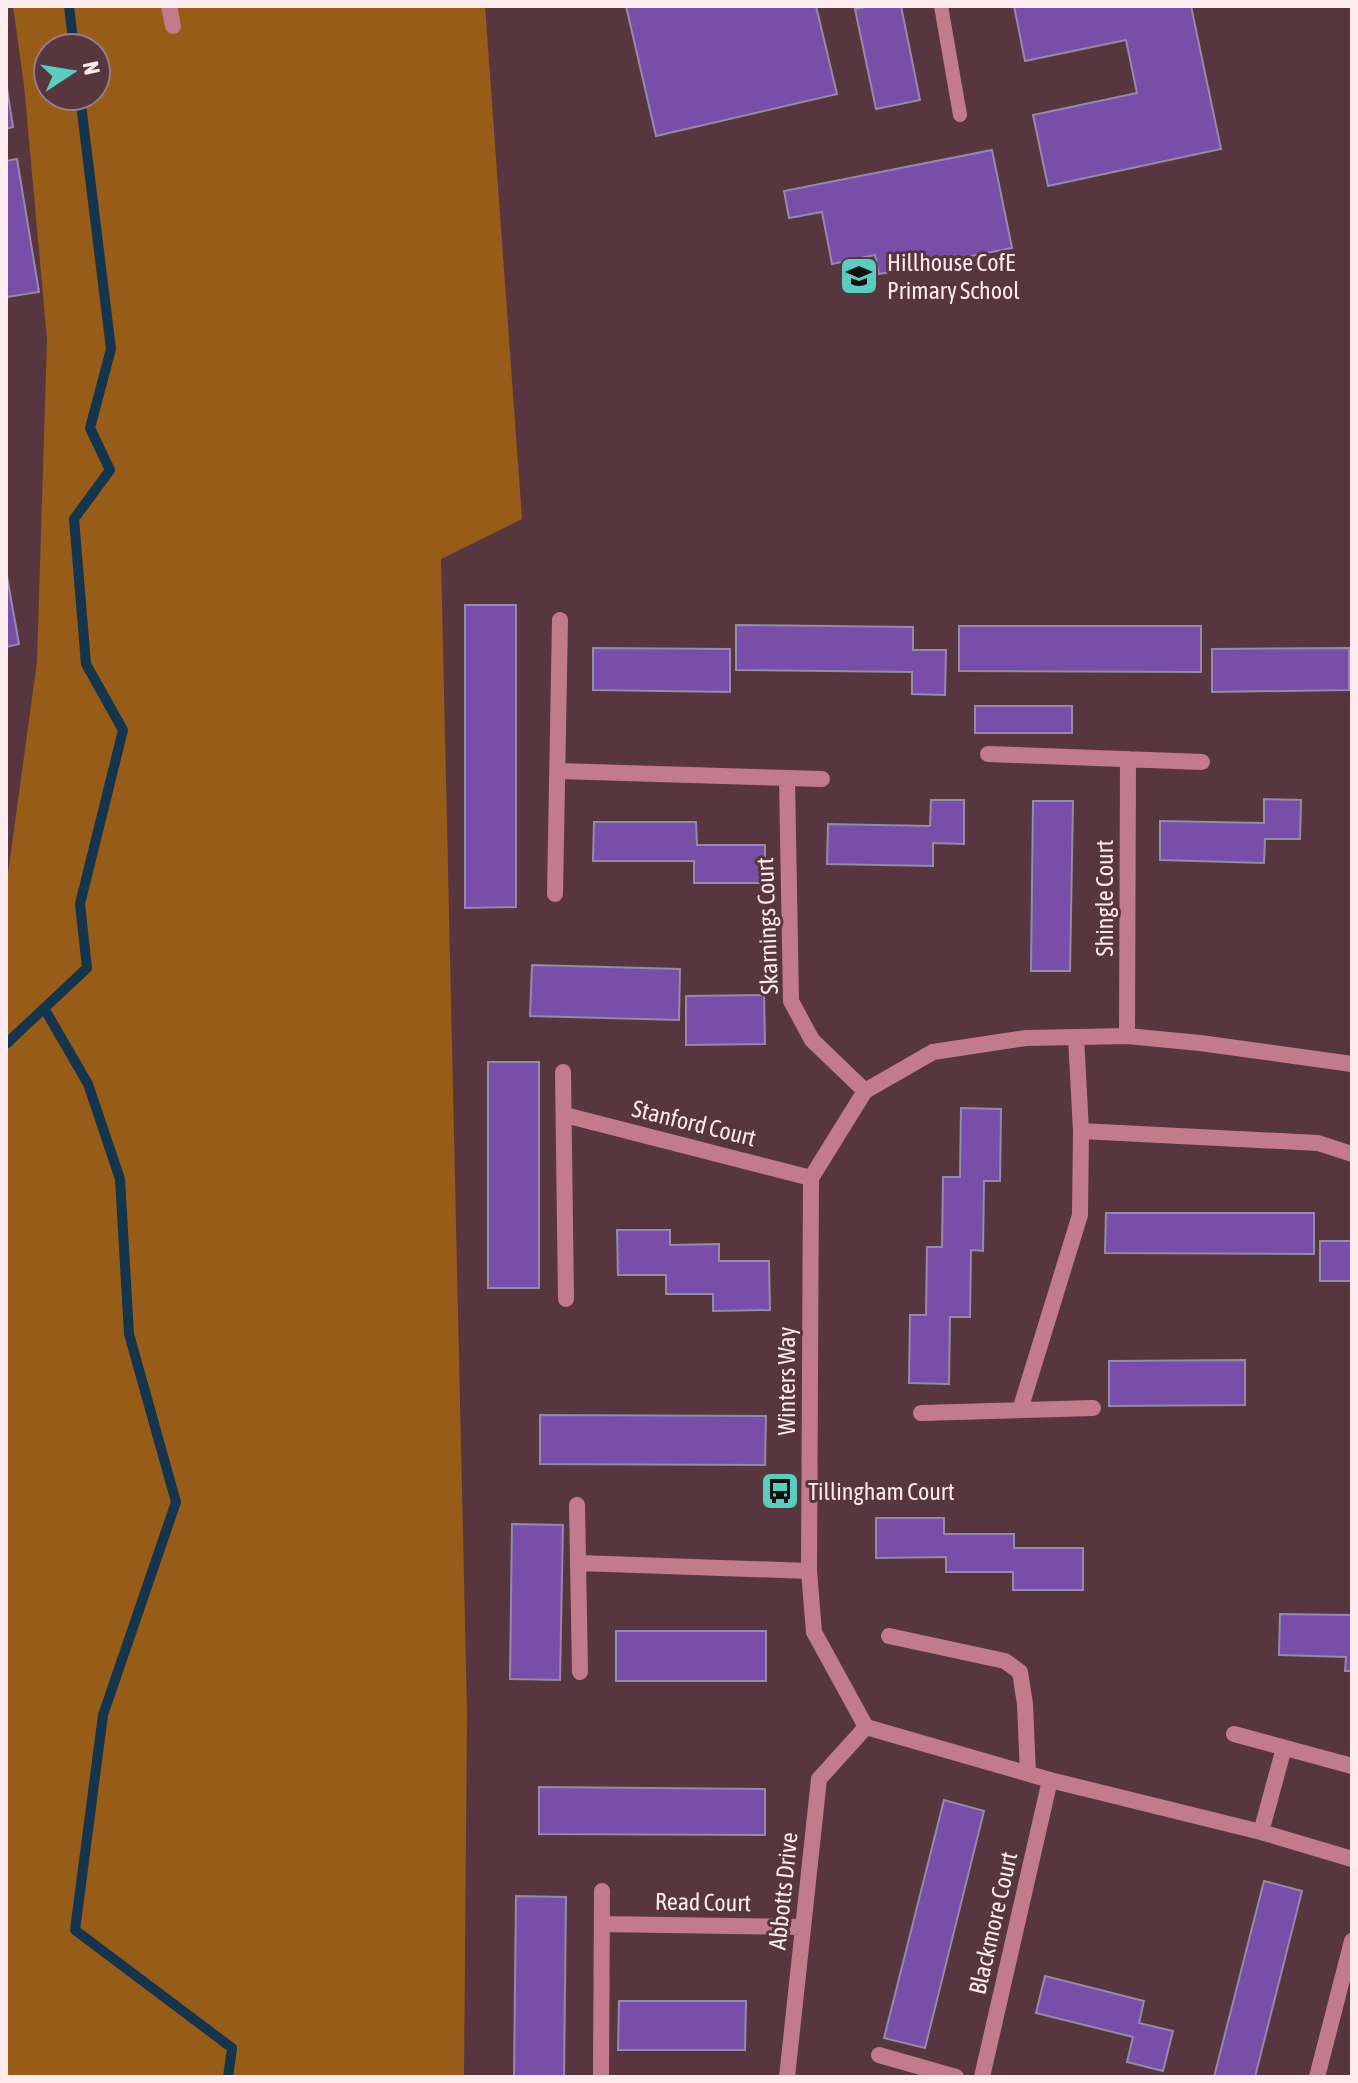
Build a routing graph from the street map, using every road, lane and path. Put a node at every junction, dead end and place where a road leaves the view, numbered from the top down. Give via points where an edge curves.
1 (169, 6) edge
2 (941, 6) edge
3 (173, 26) dead end
4 (960, 115) dead end
5 (560, 620) dead end
6 (988, 754) dead end
7 (1128, 759) junction
8 (1202, 762) dead end
9 (558, 771) junction
10 (787, 779) junction
11 (822, 779) dead end
12 (555, 894) dead end
13 (1127, 1036) junction
14 (1076, 1037) junction
15 (1352, 1064) edge
16 (563, 1072) dead end
17 (865, 1091) junction
18 (565, 1115) junction
19 (1081, 1131) junction
20 (1352, 1154) edge
21 (811, 1178) junction
22 (566, 1299) dead end
23 (1093, 1408) dead end
24 (1020, 1410) junction
25 (921, 1413) dead end
26 (577, 1505) dead end
27 (579, 1563) junction
28 (809, 1571) junction
29 (889, 1636) dead end
30 (580, 1672) dead end
31 (866, 1727) junction
32 (1234, 1734) dead end
33 (1284, 1748) junction
34 (1352, 1766) edge
35 (1028, 1773) junction
36 (1050, 1780) junction
37 (1261, 1832) junction
38 (1352, 1859) edge
39 (602, 1891) dead end
40 (602, 1924) junction
41 (803, 1927) junction
42 (1352, 1941) edge
43 (879, 2055) dead end
44 (601, 2077) edge
45 (787, 2077) edge
46 (956, 2077) edge
47 (982, 2077) edge
48 (1317, 2077) edge

1 - 3 street
2 - 4 lane
5 - 9 street
6 - 7 street
7 - 8 street
7 - 13 street, Shingle Court
9 - 10 street
9 - 12 street
10 - 11 street
10 - 17 street, Skarnings Court via 791,1001 812,1040
13 - 14 street
13 - 15 street
14 - 17 street via 1026,1038 933,1052
14 - 19 street
16 - 18 street
17 - 21 street
18 - 21 street, Stanford Court
18 - 22 street
19 - 20 street via 1318,1143
19 - 24 street via 1080,1215
21 - 28 street, Winters Way
23 - 24 street
24 - 25 street
26 - 27 street
27 - 28 street
27 - 30 street
28 - 31 street, Winters Way via 814,1632
29 - 35 street via 1005,1661 1020,1672
31 - 35 street
31 - 41 street, Abbotts Drive via 819,1779
32 - 33 street
33 - 34 street
33 - 37 street
35 - 36 street
36 - 37 street
36 - 47 street, Blackmore Court
37 - 38 street
39 - 40 street
40 - 41 street, Read Court
40 - 44 street
41 - 45 street, Abbotts Drive
42 - 48 street
43 - 46 street

